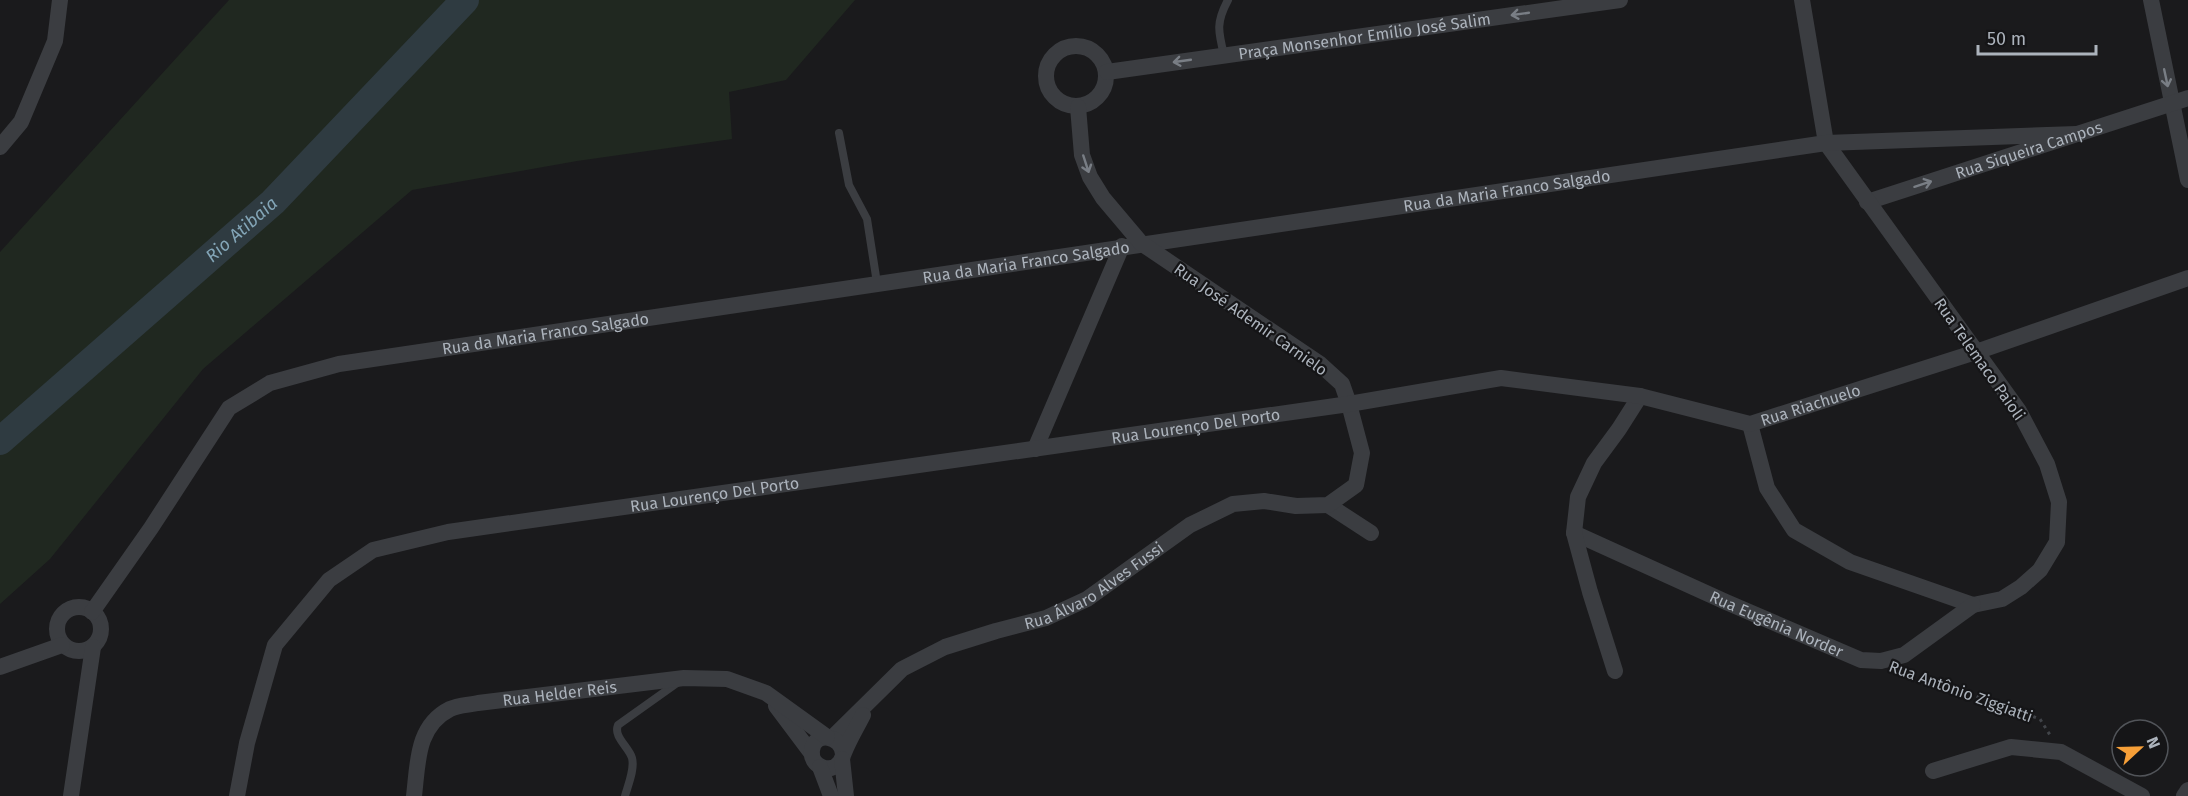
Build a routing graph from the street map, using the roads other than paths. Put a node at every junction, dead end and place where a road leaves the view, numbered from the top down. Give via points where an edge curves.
1 (60, 0) edge
2 (1228, 0) edge
3 (1620, 0) edge
4 (1802, 0) edge
5 (2151, 0) edge
6 (1224, 56) junction
7 (1107, 72) junction
8 (2188, 98) edge
9 (2172, 104) junction
10 (1078, 107) junction
11 (839, 133) dead end
12 (2077, 134) junction
13 (1826, 143) junction
14 (0, 147) edge
15 (2188, 180) edge
16 (1867, 202) junction
17 (1141, 243) junction
18 (1122, 246) junction
19 (2188, 278) edge
20 (877, 283) junction
21 (1976, 352) junction
22 (1640, 396) junction
23 (1349, 404) junction
24 (1750, 424) junction
25 (1035, 449) junction
26 (1328, 505) junction
27 (1371, 533) dead end
28 (1574, 533) junction
29 (1973, 605) junction
30 (92, 612) junction
31 (59, 638) junction
32 (87, 649) junction
33 (0, 666) edge
34 (1615, 671) dead end
35 (684, 678) junction
36 (766, 693) junction
37 (869, 702) junction
38 (830, 737) junction
39 (842, 756) junction
40 (816, 760) junction
41 (1933, 771) dead end
42 (2188, 790) edge
43 (71, 796) edge
44 (237, 796) edge
45 (414, 796) edge
46 (625, 796) edge
47 (831, 796) edge
48 (846, 796) edge
49 (2142, 796) edge
50 (2184, 796) edge

1 - 14 street via 55,41 21,122
2 - 6 lane via 1219,17
3 -> 6 street, Praça Monsenhor Emílio José Salim
4 - 13 street, Rua Telemaco Paioli
5 -> 9 street
6 -> 7 street, Praça Monsenhor Emílio José Salim
7 - 10 street via 1097,98
7 - 10 street via 1088,48 1068,47 1051,59 1047,69 1049,88 1062,102
8 - 9 street, Rua Siqueira Campos
9 - 12 street, Rua Siqueira Campos
9 - 15 street
10 -> 17 street, Rua José Ademir Carnielo via 1082,155 1090,177
11 - 20 lane via 849,185 867,219
12 - 13 street, Rua da Maria Franco Salgado
16 -> 12 street, Rua Siqueira Campos
13 - 16 street, Rua Telemaco Paioli
13 - 17 street, Rua da Maria Franco Salgado
16 - 21 street, Rua Telemaco Paioli
17 - 18 street, Rua da Maria Franco Salgado
17 - 23 street, Rua José Ademir Carnielo via 1320,364 1342,384
18 - 20 street, Rua da Maria Franco Salgado
18 - 25 street
19 - 21 street, Rua Riachuelo
20 - 30 street, Rua da Maria Franco Salgado via 339,364 270,383 229,408
21 - 24 street, Rua Riachuelo
21 - 29 street, Rua Telemaco Paioli via 2019,411 2047,464 2059,502 2059,525 2057,542 2040,570 2002,599
22 - 23 street, Rua Riachuelo via 1501,378
22 - 24 street, Rua Riachuelo
22 - 28 street via 1594,463 1578,497
23 - 25 street, Rua Lourenço Del Porto
23 - 26 street via 1362,453 1356,485
24 - 29 street via 1767,488 1794,530 1850,562
25 - 44 street, Rua Lourenço Del Porto via 448,532 373,550 328,580 276,645 247,743
26 - 27 street
26 - 37 street, Rua Álvaro Alves Fussi via 1264,501 1233,504 1190,525 1087,599 1046,618 945,647 902,669
28 - 29 street, Rua Eugênia Norder via 1861,660 1881,661 1904,655
28 - 34 street
30 - 31 street via 77,606 70,608 60,617
30 - 32 street via 99,620 101,634
31 - 32 street via 69,650
31 - 33 street
32 - 43 street
35 - 36 street, Rua Helder Reis via 727,679
35 - 45 street, Rua Helder Reis via 451,709 432,723 420,745
35 - 46 lane via 618,725 617,733 633,765
36 - 38 street, Rua Helder Reis
36 - 40 street
37 - 38 street, Rua Álvaro Alves Fussi
37 - 39 street, Rua Álvaro Alves Fussi
38 - 39 street via 841,744
38 - 40 street via 814,744
39 - 40 street via 830,769
39 - 48 street
40 - 47 street
41 - 49 street, Rua Antônio Ziggiatti via 2011,747 2061,752
42 - 50 street

